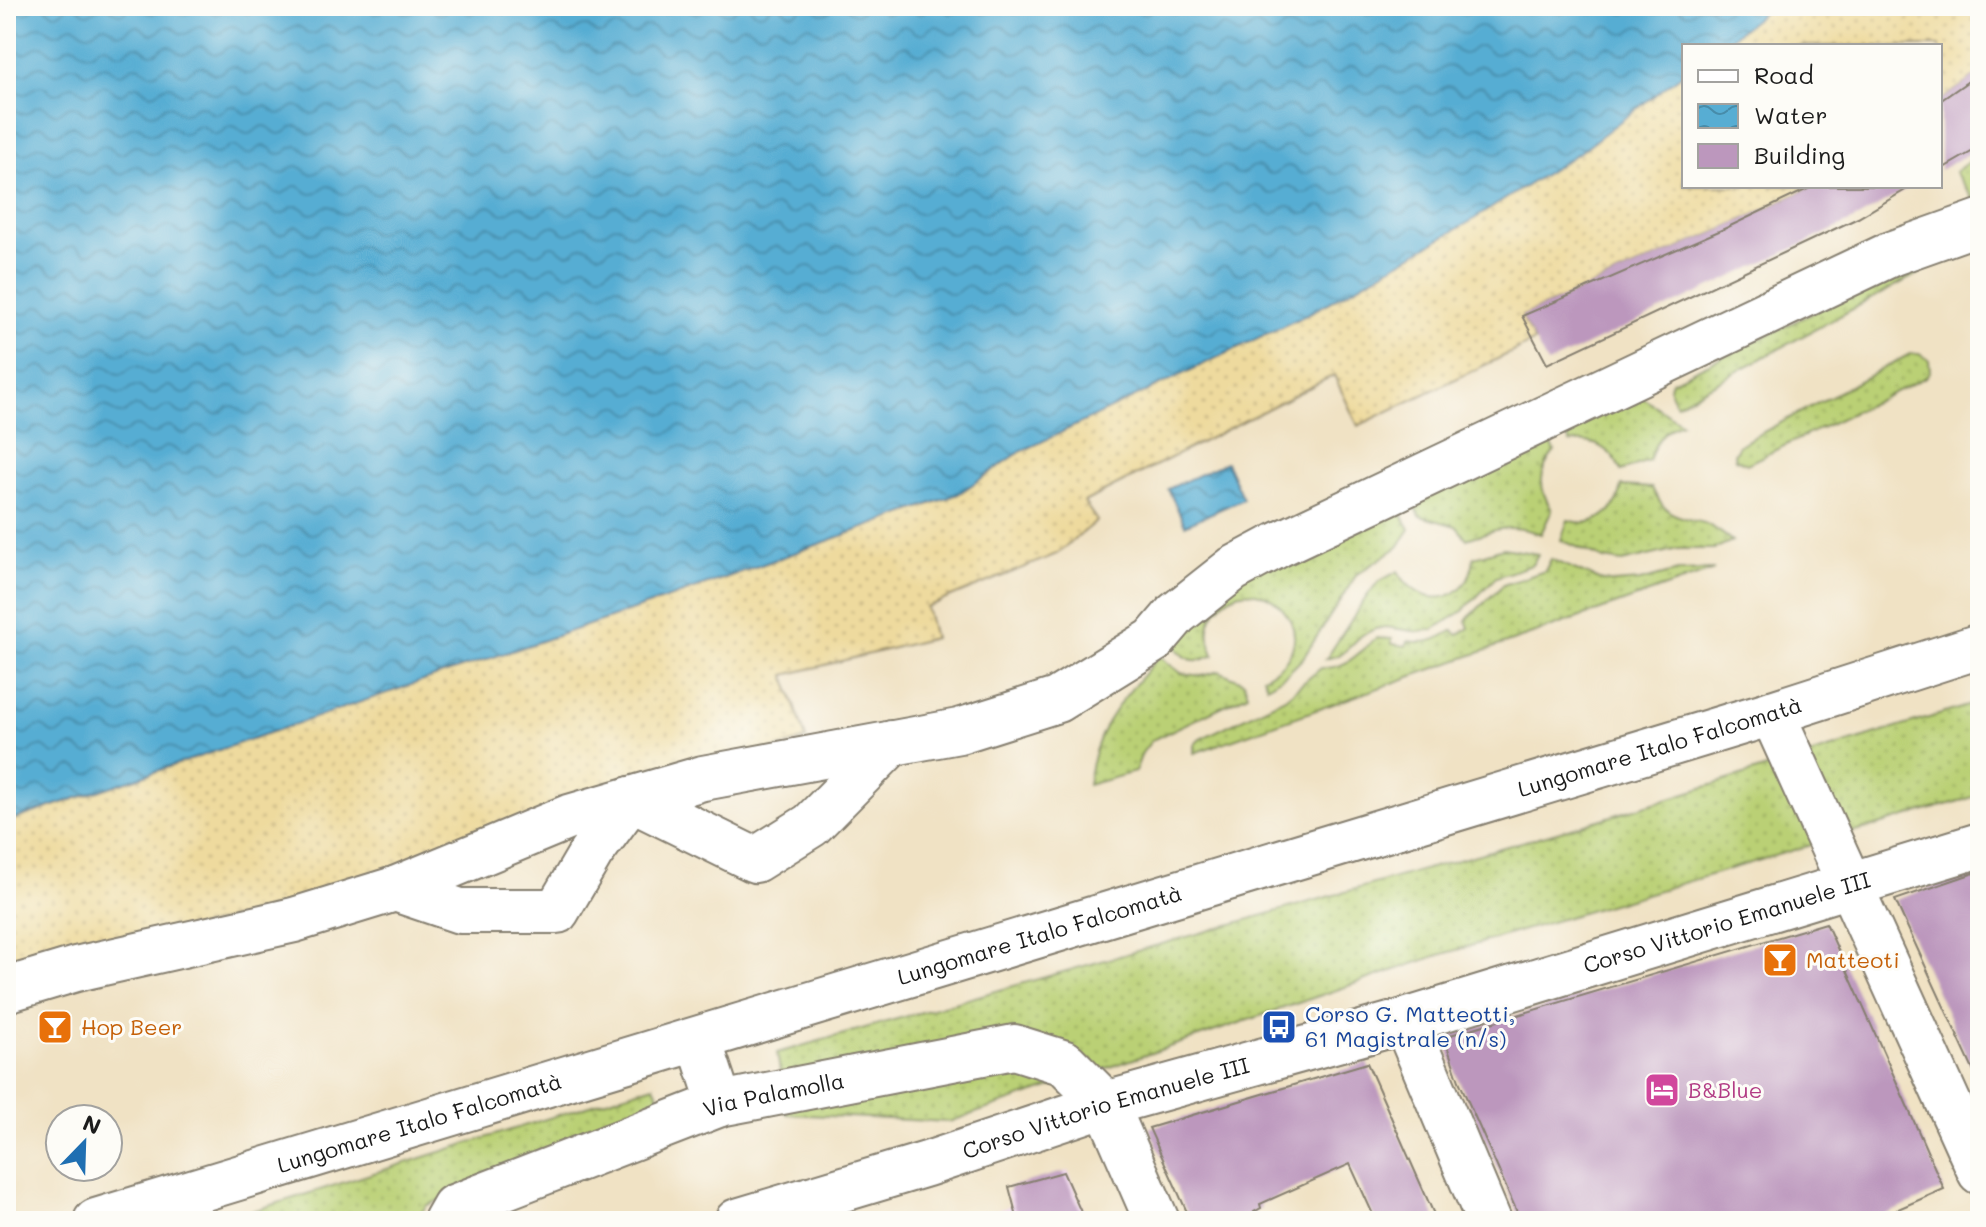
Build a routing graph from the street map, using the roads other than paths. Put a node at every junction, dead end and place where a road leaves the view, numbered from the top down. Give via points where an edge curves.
1 (1980, 222) edge
2 (1980, 646) edge
3 (1772, 713) junction
4 (892, 743) junction
5 (631, 799) junction
6 (1980, 845) edge
7 (1850, 885) junction
8 (395, 889) junction
9 (6, 990) edge
10 (1405, 1021) junction
11 (699, 1040) junction
12 (720, 1104) junction
13 (1106, 1104) junction
14 (1980, 1172) edge
15 (96, 1221) edge
16 (446, 1221) edge
17 (737, 1221) edge
18 (1157, 1221) edge
19 (1489, 1221) edge

1 - 4 street via 1893,253 1278,545 1233,569 1176,614 1154,640 1057,700 959,731
2 - 3 street, Lungomare Italo Falcomatà
3 - 7 street
3 - 11 street, Lungomare Italo Falcomatà
4 - 5 street via 703,778
4 - 5 street via 811,825 755,860
5 - 8 street via 569,817
5 - 8 street via 557,911 460,911
6 - 7 street, Corso Vittorio Emanuele III
7 - 10 street, Corso Vittorio Emanuele III
7 - 14 street
8 - 9 street via 294,920
10 - 13 street, Corso Vittorio Emanuele III
10 - 19 street
11 - 12 street
11 - 15 street, Lungomare Italo Falcomatà
12 - 13 street, Via Palamolla via 1014,1047 1065,1063
12 - 16 street, Via Palamolla via 454,1207
13 - 17 street, Corso Vittorio Emanuele III
13 - 18 street

